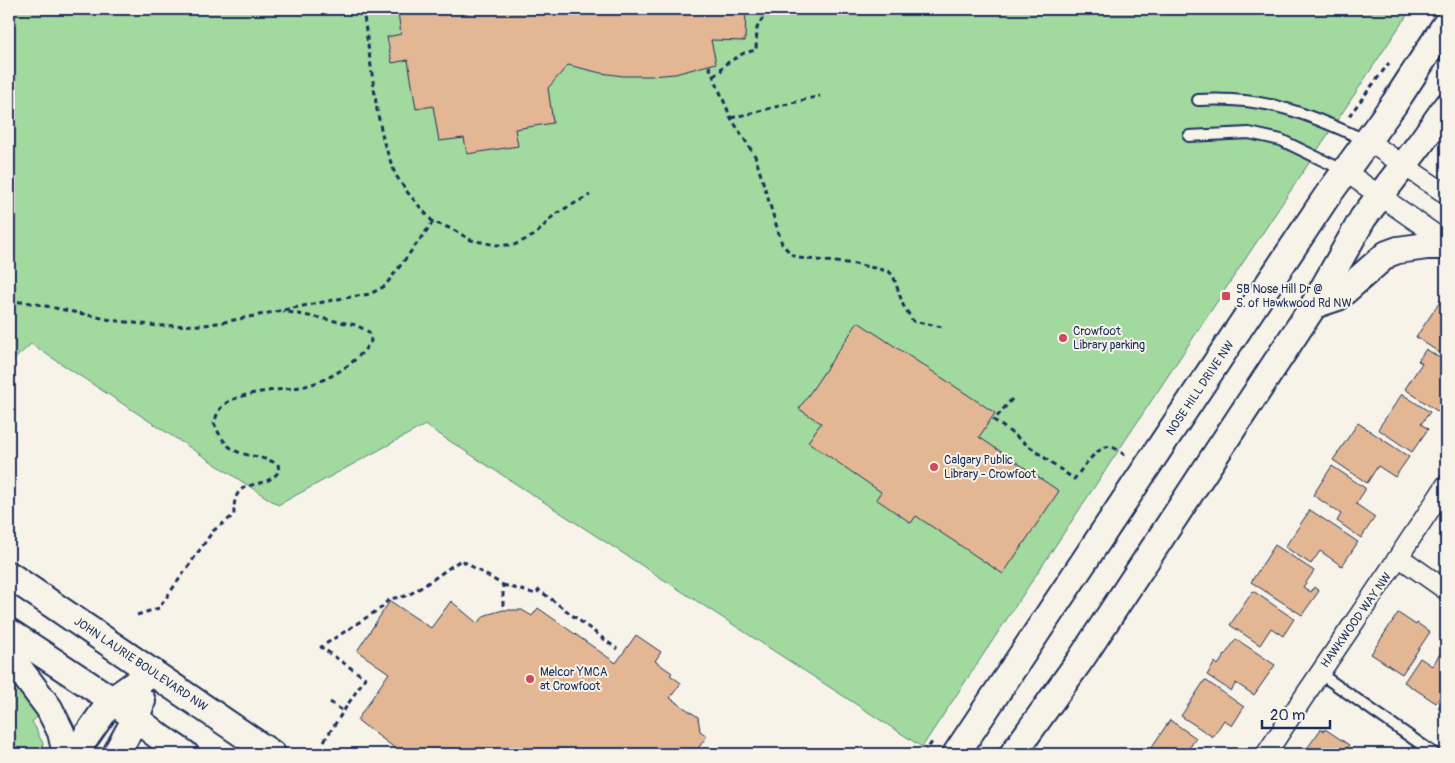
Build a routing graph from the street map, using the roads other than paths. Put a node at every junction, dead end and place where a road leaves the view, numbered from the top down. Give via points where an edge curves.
1 (1446, 24) edge
2 (1198, 100) dead end
3 (1446, 107) edge
4 (1189, 136) dead end
5 (1368, 141) junction
6 (1403, 166) junction
7 (1346, 172) junction
8 (1446, 194) edge
9 (1380, 195) junction
10 (1446, 242) edge
11 (1446, 246) edge
12 (1314, 305) junction
13 (1446, 485) edge
14 (1399, 557) junction
15 (9, 575) edge
16 (1446, 590) edge
17 (9, 632) edge
18 (9, 655) edge
19 (152, 672) junction
20 (1319, 673) junction
21 (112, 700) junction
22 (136, 718) junction
23 (66, 754) edge
24 (74, 754) edge
25 (116, 754) edge
26 (185, 754) edge
27 (272, 754) edge
28 (956, 754) edge
29 (1013, 754) edge
30 (1266, 754) edge
31 (1435, 754) edge

1 - 5 main road, NOSE HILL DRIVE NW
2 - 5 lane via 1233,99 1295,110
3 - 6 main road
4 - 7 lane via 1249,133 1281,140
5 - 6 street
5 - 7 main road, NOSE HILL DRIVE NW
6 - 8 street
6 - 9 main road
7 - 9 street
7 - 28 main road, NOSE HILL DRIVE NW
9 - 10 street
9 - 12 main road via 1363,218
11 - 12 main road via 1387,254 1338,297
12 - 29 main road via 1081,659
13 - 14 street, HAWKWOOD WAY NW
14 - 16 street
14 - 20 street, HAWKWOOD WAY NW
15 - 19 main road, JOHN LAURIE BOULEVARD NW
17 - 21 main road
18 - 23 main road via 54,717
19 - 21 main road
19 - 22 main road
19 - 27 main road, JOHN LAURIE BOULEVARD NW
20 - 30 street, HAWKWOOD WAY NW
20 - 31 lane
21 - 22 main road
21 - 24 main road
22 - 25 main road
22 - 26 main road

